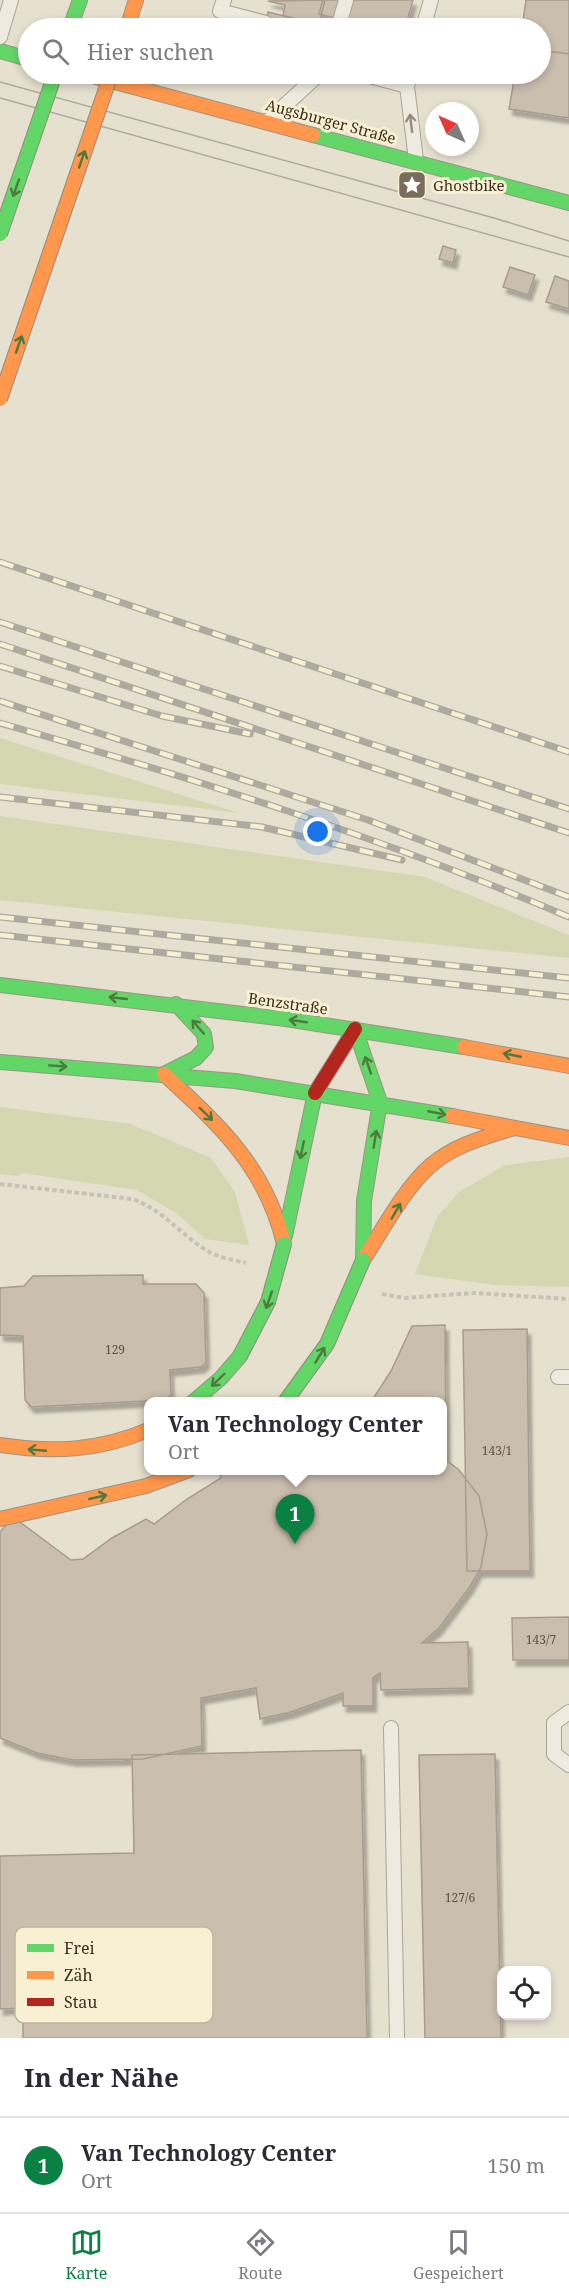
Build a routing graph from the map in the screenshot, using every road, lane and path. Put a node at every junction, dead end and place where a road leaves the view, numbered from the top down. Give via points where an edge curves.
1 (11, 0) edge
2 (80, 0) edge
3 (136, 0) edge
4 (224, 0) edge
5 (346, 0) edge
6 (431, 0) edge
7 (74, 18) edge
8 (130, 18) edge
9 (249, 18) edge
10 (341, 18) edge
11 (426, 18) edge
12 (0, 37) edge
13 (0, 51) edge
14 (18, 56) edge
15 (52, 84) edge
16 (108, 84) edge
17 (124, 84) edge
18 (308, 84) edge
19 (409, 84) edge
20 (267, 121) junction
21 (416, 160) junction
22 (569, 203) edge
23 (0, 234) edge
24 (0, 399) edge
25 (0, 985) edge
26 (176, 1004) junction
27 (356, 1029) junction
28 (0, 1062) edge
29 (569, 1066) edge
30 (164, 1074) junction
31 (315, 1093) junction
32 (380, 1102) junction
33 (514, 1128) junction
34 (569, 1138) edge
35 (284, 1244) junction
36 (363, 1260) junction
37 (198, 1397) edge
38 (288, 1397) edge
39 (144, 1432) edge
40 (0, 1445) edge
41 (176, 1475) edge
42 (0, 1519) edge
43 (569, 1712) edge
44 (391, 1728) dead end
45 (569, 1765) edge
46 (397, 2038) edge

1 - 12 lane
2 - 7 main road
3 - 8 main road
4 - 9 lane via 220,11
5 - 10 lane
6 - 11 lane
13 - 14 main road
15 -> 23 main road, bridge
24 -> 16 main road, bridge
17 - 20 main road, Augsburger Straße
18 - 20 lane
21 -> 19 lane
20 - 21 main road, Augsburger Straße
21 - 22 main road, Augsburger Straße
26 -> 25 main road, Benzstraße
27 -> 26 main road, Benzstraße
30 -> 26 main road via 196,1058 206,1047 204,1034
29 -> 27 main road, Benzstraße
27 - 31 main road
32 -> 27 main road
28 -> 30 main road
30 - 31 main road
30 -> 35 main road via 255,1167 278,1214
31 - 32 main road
31 -> 35 main road
32 -> 33 main road
36 -> 32 main road via 364,1202
33 - 34 main road
36 -> 33 main road via 430,1166 467,1143
35 -> 37 main road, bridge via 261,1321 240,1356
38 -> 36 main road, bridge via 323,1352
39 -> 40 main road via 75,1450
42 -> 41 main road via 146,1486
43 - 45 lane via 554,1723 554,1754
44 - 46 lane

